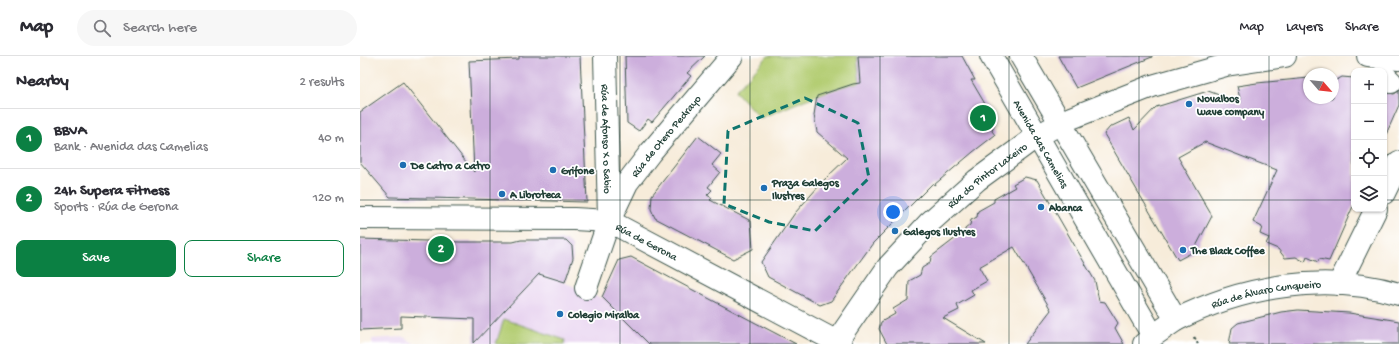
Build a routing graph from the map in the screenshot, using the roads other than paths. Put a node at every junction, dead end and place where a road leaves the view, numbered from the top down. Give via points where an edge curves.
1 (605, 56) edge
2 (732, 56) edge
3 (991, 56) edge
4 (1021, 56) edge
5 (1285, 56) edge
6 (1060, 122) junction
7 (1037, 136) junction
8 (1399, 162) edge
9 (1387, 187) edge
10 (1375, 212) edge
11 (360, 218) edge
12 (609, 221) junction
13 (1339, 284) junction
14 (586, 288) dead end
15 (1399, 294) edge
16 (1176, 320) junction
17 (1148, 340) edge
18 (837, 343) edge

1 - 12 street, Rúa de Afonso X o Sabio
2 - 12 street, Rúa de Otero Pedrayo via 650,153 627,184
3 - 7 street, Avenida das Camelias
4 - 6 street
5 - 6 street, Rúa do Pintor Laxeiro via 1226,65 1152,86
6 - 7 street, Rúa do Pintor Laxeiro
6 - 16 street
7 - 17 street, Avenida das Camelias
7 - 18 street, Rúa do Pintor Laxeiro via 977,180 928,223 888,268
8 - 9 street
10 - 13 street
11 - 12 street, Rúa de Gerona
12 - 14 street
12 - 18 street, Rúa de Gerona
13 - 15 street, Rúa de Álvaro Cunqueiro
13 - 16 street, Rúa de Álvaro Cunqueiro via 1308,284 1250,292
16 - 17 street, Rúa de Álvaro Cunqueiro

